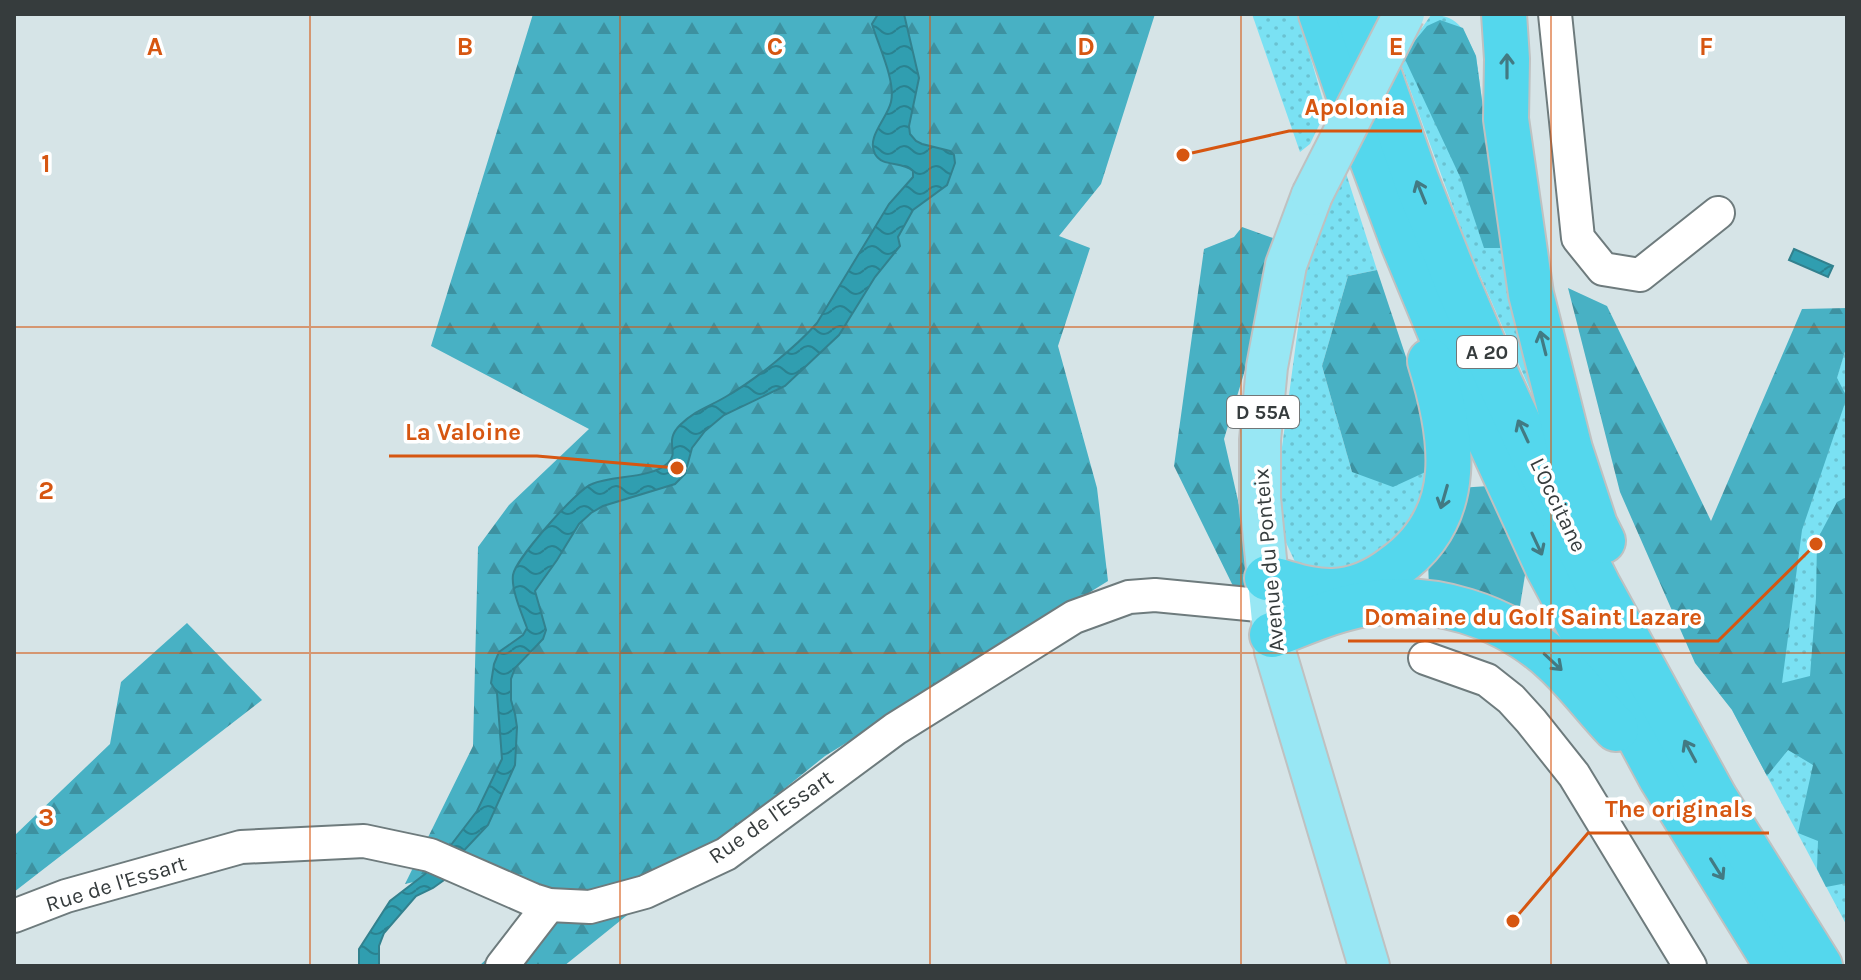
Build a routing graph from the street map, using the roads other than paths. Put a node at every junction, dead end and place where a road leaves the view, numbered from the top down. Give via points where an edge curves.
1 (1321, 14) edge
2 (1358, 14) edge
3 (1404, 14) edge
4 (1504, 14) edge
5 (1555, 14) edge
6 (1718, 213) dead end
7 (1403, 243) junction
8 (1270, 606) junction
9 (1425, 658) dead end
10 (1648, 675) junction
11 (1661, 778) junction
12 (549, 905) junction
13 (14, 916) edge
14 (502, 966) edge
15 (1369, 966) edge
16 (1690, 966) edge
17 (1777, 966) edge
18 (1820, 966) edge

1 - 7 highway, L'Occitane / A 20
10 -> 2 highway, L'Occitane / A 20 via 1500,383 1417,182
3 - 8 main road, Avenue du Ponteix / D 55A, bridge via 1312,195 1286,265 1260,440
10 -> 4 highway via 1645,638 1595,525 1570,449 1531,294 1506,119
5 - 6 street via 1578,238 1603,269 1640,275
7 -> 8 highway via 1405,286 1448,439 1450,466 1440,510 1418,546 1379,578 1353,589 1306,589
7 -> 11 highway, L'Occitane / A 20 via 1548,568
8 -> 11 highway via 1331,614 1394,601 1436,603 1474,614 1522,636 1554,661
8 - 12 street, Rue de l'Essart via 1155,595 1129,597 1074,617 895,729 726,854 645,892 590,907
8 - 15 main road, Avenue du Ponteix / D 55A via 1285,690
9 - 16 street via 1487,680 1531,721 1574,775
18 -> 10 highway, L'Occitane / A 20 via 1715,798
11 -> 17 highway, L'Occitane / A 20
12 - 13 street, Rue de l'Essart via 430,855 364,841 241,847 66,896
12 - 14 street

